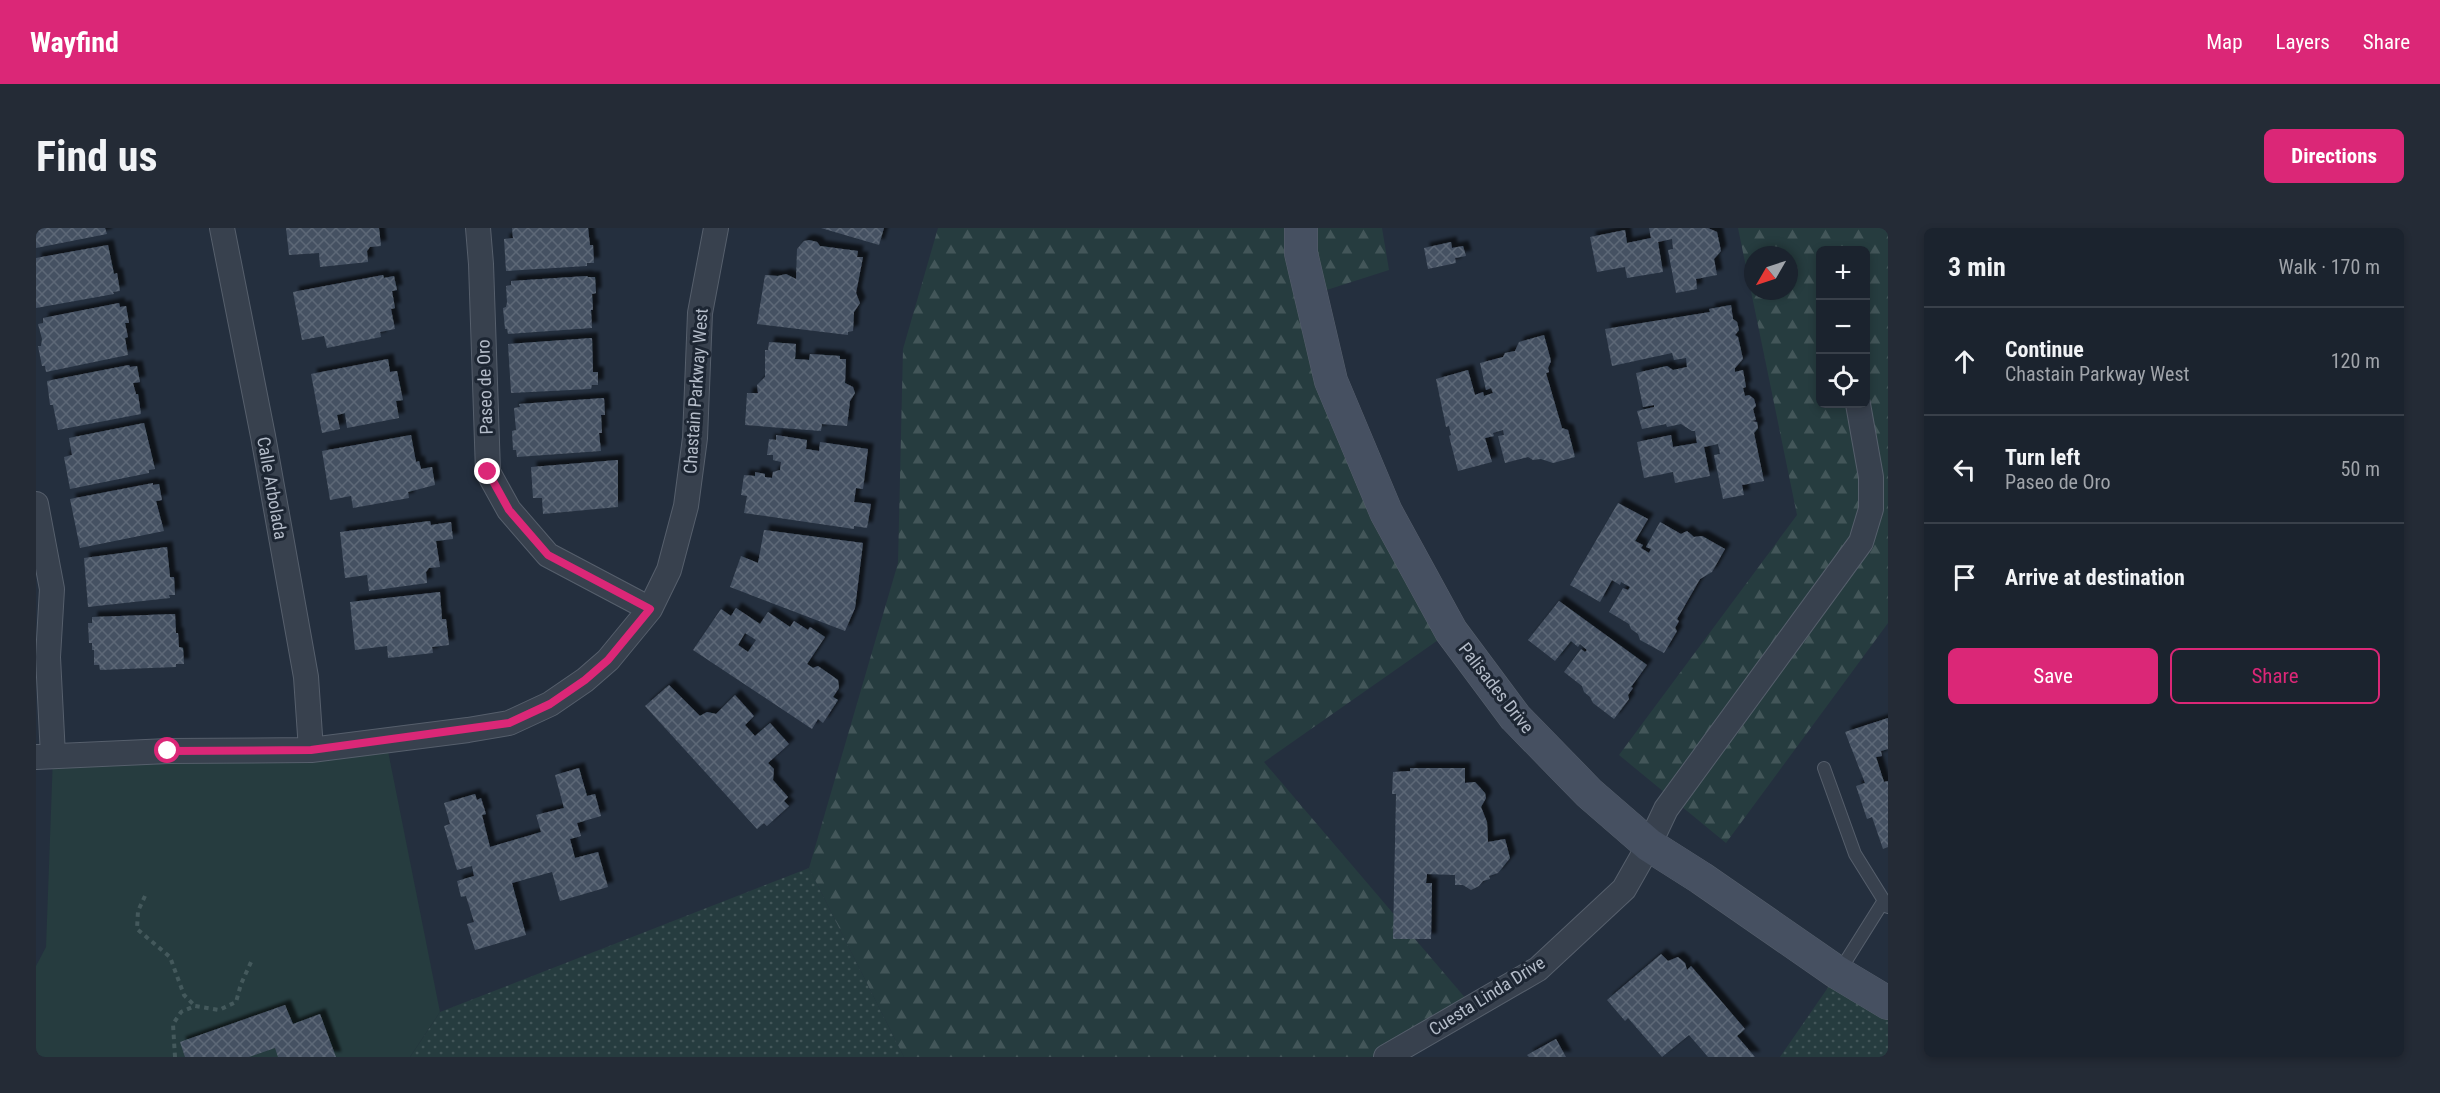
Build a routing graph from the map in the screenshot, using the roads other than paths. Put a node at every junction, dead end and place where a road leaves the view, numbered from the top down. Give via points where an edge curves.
1 (222, 228) edge
2 (478, 228) edge
3 (716, 228) edge
4 (1301, 228) edge
5 (1859, 408) edge
6 (36, 504) edge
7 (650, 609) junction
8 (311, 750) junction
9 (45, 757) edge
10 (1824, 768) dead end
11 (1649, 845) junction
12 (1886, 905) edge
13 (1838, 973) junction
14 (1888, 1004) edge
15 (1386, 1057) edge

1 - 8 street, Calle Arbolada via 306,677
2 - 7 street, Paseo de Oro via 488,472 509,510 548,555
3 - 7 street, Chastain Parkway West via 700,314 695,438 686,506 669,570
4 - 11 street, Palisades Drive via 1301,253 1331,381 1386,512 1451,631 1515,717 1589,794
5 - 11 street, Cuesta Linda Drive via 1871,477 1871,509 1861,542 1666,809
6 - 9 street via 52,589
7 - 8 street, Chastain Parkway West via 608,660 585,680 550,704 509,723
8 - 9 street, Chastain Parkway West
10 - 12 lane via 1855,854
11 - 13 street, Palisades Drive
11 - 15 street, Cuesta Linda Drive via 1624,889 1538,969
12 - 13 lane
13 - 14 street, Palisades Drive

